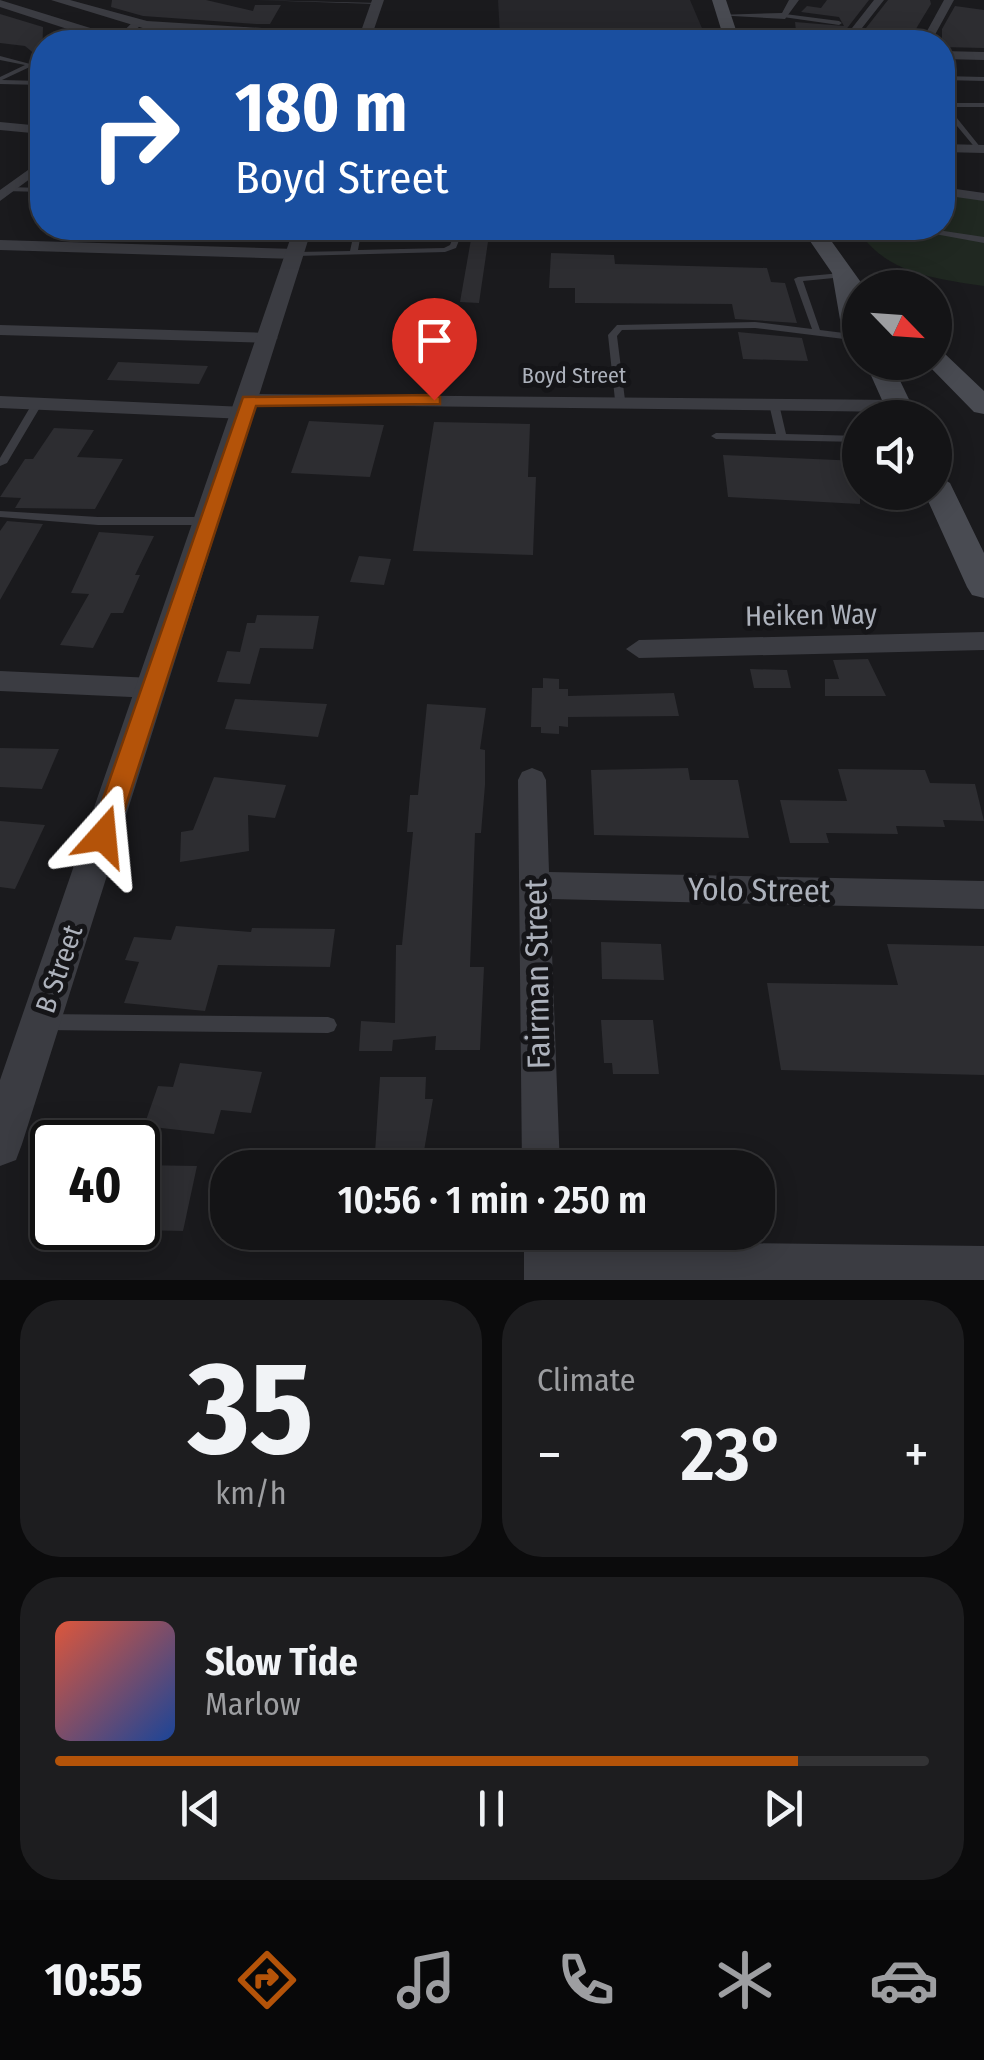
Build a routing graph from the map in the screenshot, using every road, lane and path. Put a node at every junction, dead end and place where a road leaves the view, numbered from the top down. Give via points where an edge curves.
1 (56, 0) edge
2 (255, 0) edge
3 (703, 0) edge
4 (794, 0) edge
5 (878, 0) edge
6 (949, 0) edge
7 (283, 1) edge
8 (310, 1) edge
9 (345, 1) edge
10 (377, 1) edge
11 (0, 3) edge
12 (720, 8) edge
13 (785, 16) junction
14 (138, 23) junction
15 (839, 23) dead end
16 (248, 29) joint
17 (85, 30) edge
18 (131, 30) edge
19 (268, 30) edge
20 (368, 30) edge
21 (855, 30) edge
22 (933, 30) edge
23 (955, 55) edge
24 (984, 56) edge
25 (2, 60) edge
26 (955, 78) edge
27 (984, 79) edge
28 (0, 80) edge
29 (30, 82) edge
30 (955, 105) edge
31 (984, 105) edge
32 (955, 114) edge
33 (984, 114) edge
34 (955, 119) edge
35 (30, 125) edge
36 (0, 126) edge
37 (26, 129) junction
38 (30, 129) edge
39 (955, 148) edge
40 (982, 149) edge
41 (30, 173) edge
42 (30, 191) edge
43 (4, 193) edge
44 (955, 193) edge
45 (984, 197) edge
46 (955, 235) edge
47 (300, 240) edge
48 (356, 240) edge
49 (458, 240) edge
50 (819, 240) edge
51 (844, 240) edge
52 (984, 240) edge
53 (0, 245) edge
54 (354, 253) junction
55 (866, 270) edge
56 (841, 275) junction
57 (842, 279) edge
58 (816, 329) junction
59 (0, 330) edge
60 (842, 333) edge
61 (269, 338) junction
62 (952, 375) edge
63 (620, 400) junction
64 (0, 402) edge
65 (37, 404) junction
66 (774, 404) junction
67 (984, 406) edge
68 (247, 407) junction
69 (842, 408) edge
70 (716, 436) dead end
71 (782, 437) junction
72 (842, 439) edge
73 (1, 464) edge
74 (948, 510) edge
75 (0, 514) edge
76 (208, 522) junction
77 (984, 586) edge
78 (984, 641) edge
79 (639, 649) dead end
80 (0, 681) edge
81 (153, 688) junction
82 (532, 780) dead end
83 (534, 885) junction
84 (984, 895) edge
85 (41, 1022) junction
86 (328, 1025) dead end
87 (0, 1144) edge
88 (541, 1150) edge
89 (543, 1258) edge
90 (984, 1266) edge

1 - 14 street
2 - 7 lane
3 - 12 main road via 708,12
4 - 13 street
5 - 21 street
6 - 22 street
7 - 8 lane
8 - 9 lane
9 - 10 lane
10 - 20 street
11 - 17 street
12 - 13 street
13 - 15 lane
14 - 16 street
14 - 18 street
16 - 19 street
23 - 24 street
25 - 28 lane via 30,65
26 - 27 lane
28 - 29 lane
30 - 31 lane
32 - 33 lane
34 - 40 lane
35 - 37 street
36 - 37 street
37 - 38 street
39 - 40 street
41 - 43 street
42 - 43 lane
44 - 45 street
46 - 52 street
47 - 53 street
47 - 54 lane
47 - 61 street, B Street
48 - 54 lane
49 - 54 lane via 445,250
50 - 56 main road
51 - 55 main road
56 - 57 main road
56 - 58 lane via 798,279
58 - 60 lane
58 - 63 lane via 620,327 612,335
59 - 61 street
61 - 68 street, B Street
62 - 67 main road
63 - 66 street, Boyd Street
63 - 68 street, Boyd Street
64 - 65 street, Boyd Street
65 - 68 street, Boyd Street
65 - 73 lane
66 - 69 street, Boyd Street
66 - 71 lane
68 - 76 street, B Street
70 - 71 lane
71 - 72 lane
74 - 77 main road
75 - 76 lane
76 - 81 street, B Street
78 - 79 street, Heiken Way
80 - 81 street
81 - 85 street, B Street
82 - 83 street, Fairman Street
83 - 84 street, Yolo Street
83 - 88 street, Fairman Street
85 - 86 lane
85 - 87 street, B Street
89 - 90 street

